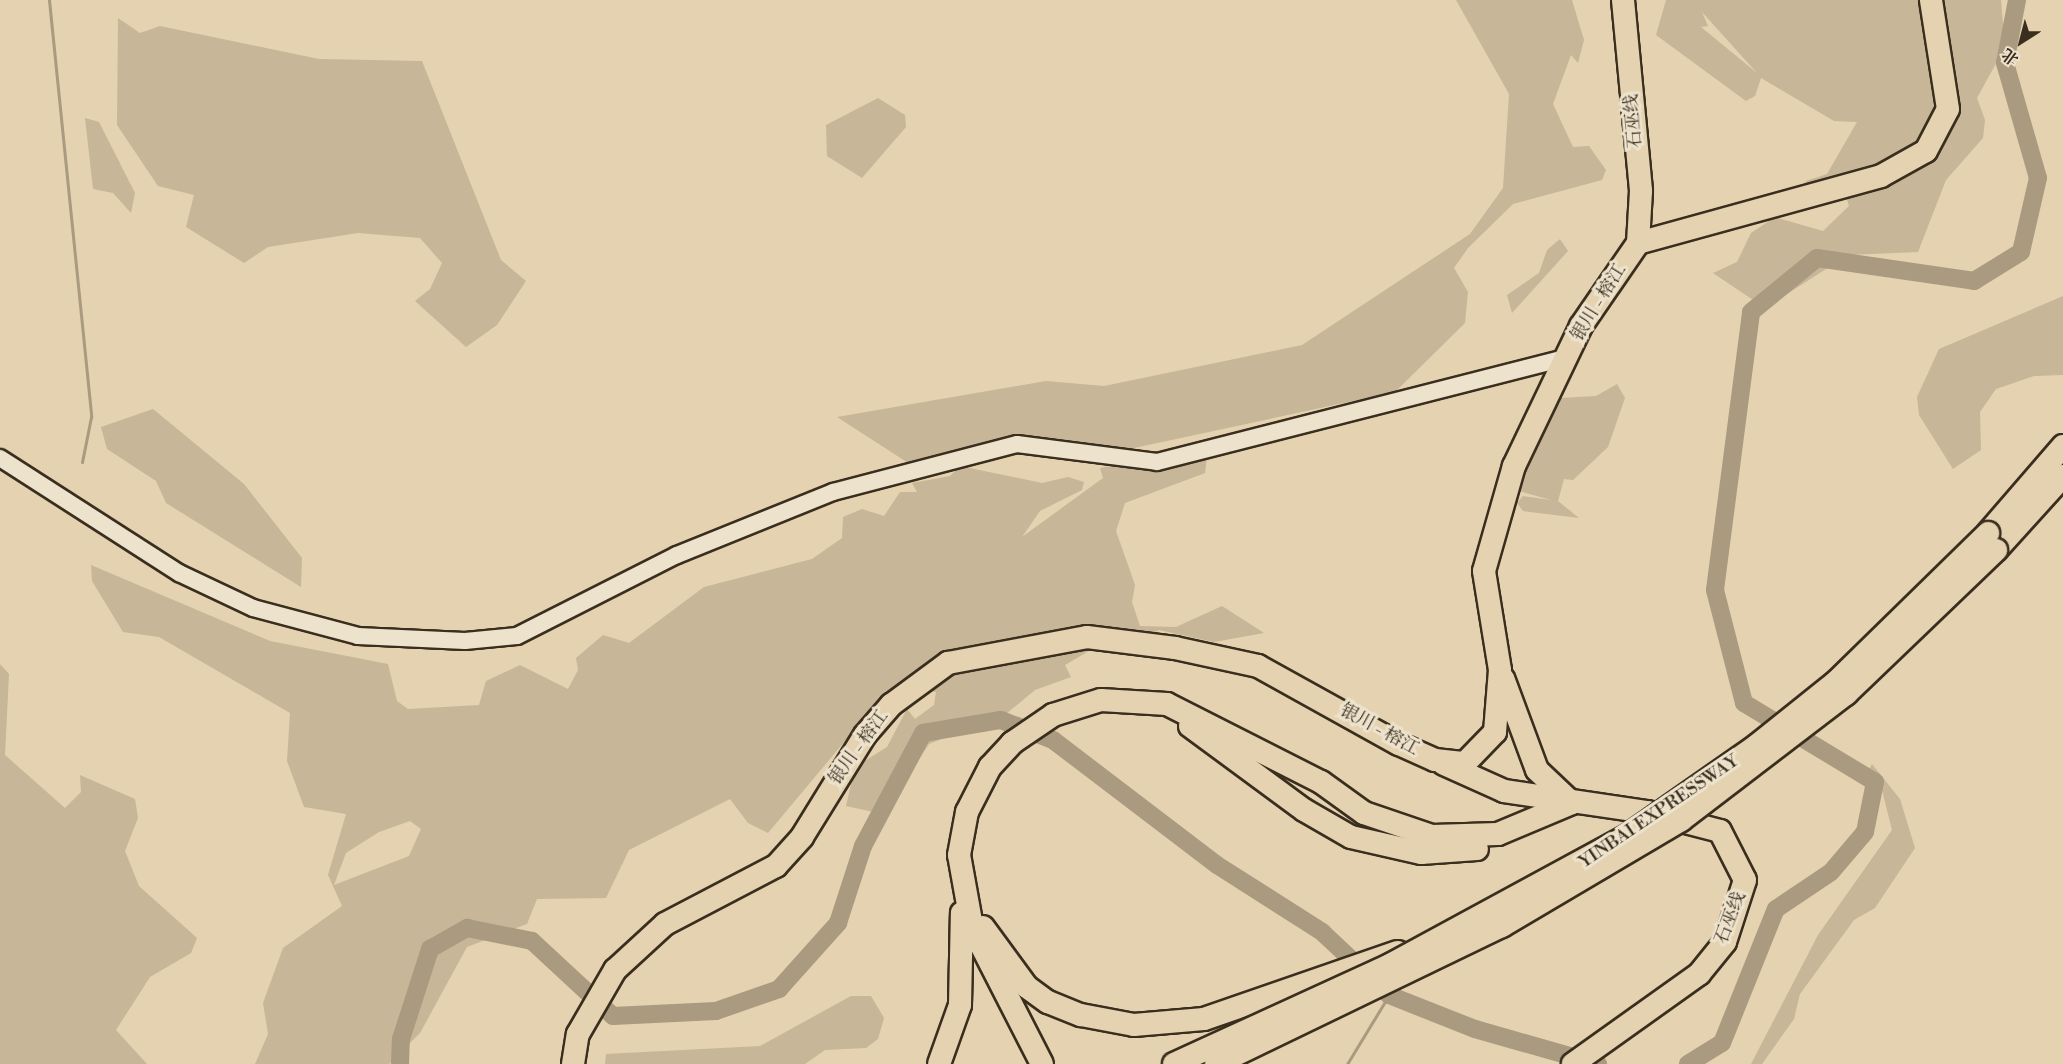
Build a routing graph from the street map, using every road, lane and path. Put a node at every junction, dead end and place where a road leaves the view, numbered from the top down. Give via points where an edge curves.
1 (1623, 0) edge
2 (1931, 0) edge
3 (1638, 243) junction
4 (1566, 358) junction
5 (2063, 446) edge
6 (0, 458) edge
7 (2063, 476) edge
8 (1992, 542) junction
9 (1500, 670) junction
10 (1055, 719) junction
11 (1435, 760) junction
12 (994, 770) junction
13 (1572, 802) junction
14 (963, 899) junction
15 (980, 924) junction
16 (1449, 935) junction
17 (573, 1064) edge
18 (939, 1064) edge
19 (1042, 1064) edge
20 (1052, 1064) edge
21 (1174, 1064) edge
22 (1216, 1064) edge
23 (1573, 1064) edge

1 - 3 highway, 石巫线 via 1641,191
2 - 3 highway via 1948,109 1926,151 1881,176
3 - 4 highway, 银川 - 榕江
4 - 6 street via 1157,462 1017,444 833,492 677,555 518,636 465,641 358,636 253,608 179,573
4 - 9 highway, 银川 - 榕江 via 1514,466 1484,571
5 - 8 highway, YINBAI EXPRESSWAY
7 - 8 highway, YINBAI EXPRESSWAY
8 - 16 highway, YINBAI EXPRESSWAY, bridge via 1874,648 1756,746 1602,851
8 - 22 highway, YINBAI EXPRESSWAY, bridge via 1846,694 1681,820 1511,921
9 - 11 highway, 银川 - 榕江 via 1495,732 1466,763
9 - 13 highway via 1537,770
10 - 12 highway via 1024,732
10 - 13 highway via 1109,700 1167,704 1322,782 1381,821 1450,837 1514,830
10 - 13 highway via 1118,708 1180,718 1304,810 1368,843 1439,853 1510,839
11 - 13 highway, 石巫线 via 1504,791
11 - 17 highway, 银川 - 榕江 via 1258,666 1175,648 1087,637 948,663 891,705 865,735 802,837 776,866 665,924 615,970 578,1034
12 - 14 highway via 963,826
12 - 15 highway via 970,842 970,884
13 - 23 highway, 石巫线 via 1647,812 1720,831 1745,880 1725,942 1699,974 1608,1035
14 - 18 highway via 960,1005
14 - 19 highway via 972,927
15 - 16 highway, bridge via 1027,987 1048,1002 1081,1015 1134,1025 1204,1019
15 - 20 highway
16 - 21 highway, YINBAI EXPRESSWAY, bridge

